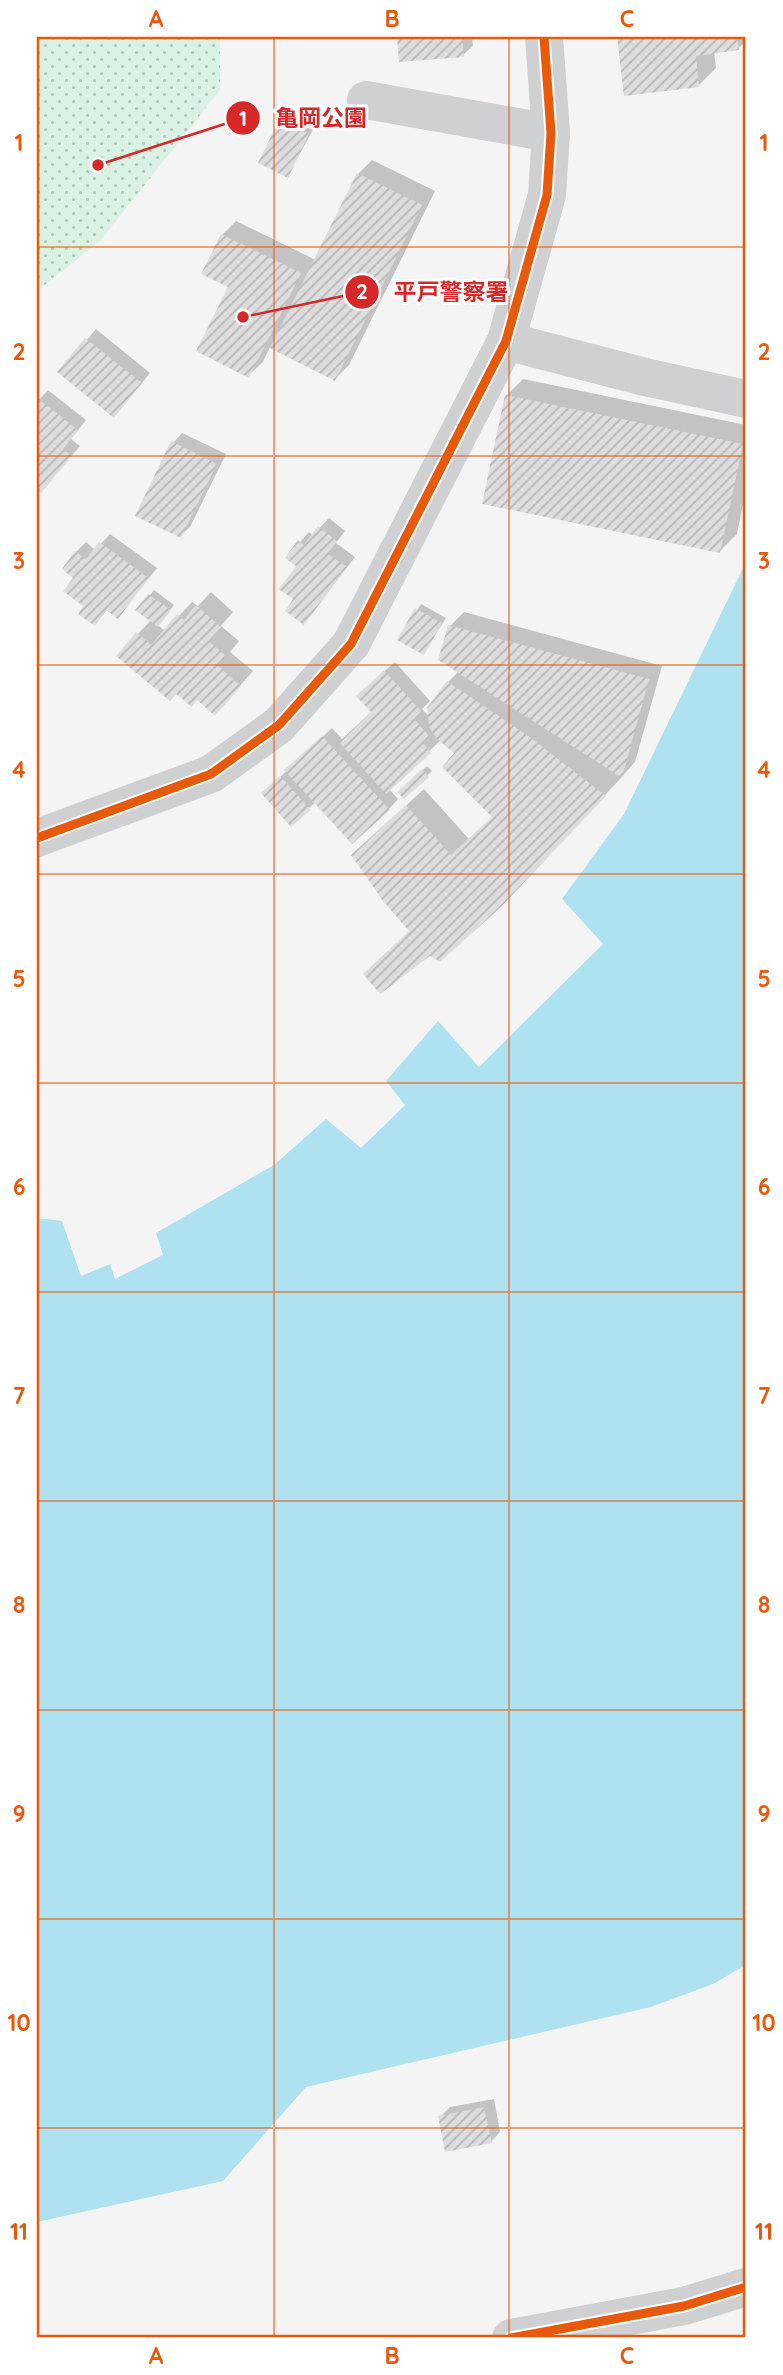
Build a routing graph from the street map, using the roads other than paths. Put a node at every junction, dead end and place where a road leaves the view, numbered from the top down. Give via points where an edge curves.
1 (544, 37) edge
2 (366, 100) dead end
3 (551, 133) junction
4 (506, 341) junction
5 (746, 398) edge
6 (37, 838) edge
7 (746, 2287) edge
8 (511, 2338) edge

1 - 3 street
2 - 3 street
3 - 4 street via 547,195
4 - 5 street
4 - 6 street via 351,644 279,725 211,774
7 - 8 street via 684,2306

